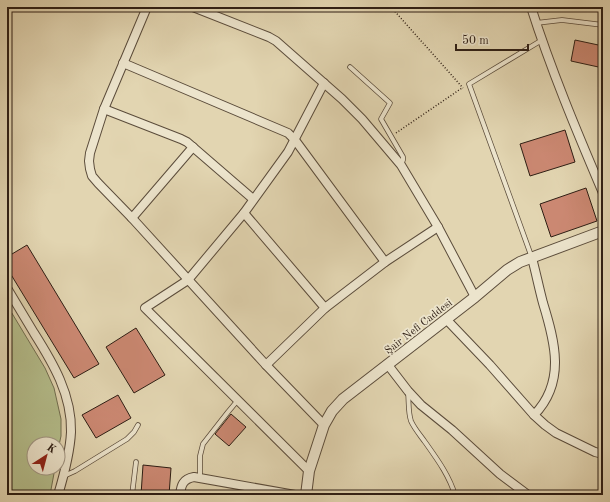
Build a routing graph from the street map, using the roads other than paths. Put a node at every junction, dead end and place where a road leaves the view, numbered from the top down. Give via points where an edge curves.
1 (147, 7) edge
2 (193, 7) edge
3 (531, 7) edge
4 (536, 24) junction
5 (603, 24) edge
6 (542, 40) junction
7 (123, 63) junction
8 (350, 67) dead end
9 (324, 83) junction
10 (104, 109) junction
11 (295, 140) junction
12 (193, 147) junction
13 (401, 165) junction
14 (603, 193) edge
15 (254, 200) junction
16 (244, 214) junction
17 (132, 218) junction
18 (438, 227) junction
19 (603, 231) edge
20 (532, 258) junction
21 (385, 262) junction
22 (188, 280) junction
23 (7, 288) edge
24 (475, 297) junction
25 (325, 308) junction
26 (446, 319) junction
27 (266, 365) junction
28 (388, 365) junction
29 (408, 391) junction
30 (239, 400) junction
31 (534, 415) junction
32 (138, 425) dead end
33 (324, 425) junction
34 (603, 454) edge
35 (136, 462) dead end
36 (66, 463) edge
37 (309, 471) junction
38 (66, 475) edge
39 (63, 476) edge
40 (200, 478) junction
41 (58, 495) edge
42 (132, 495) edge
43 (180, 495) edge
44 (295, 495) edge
45 (306, 495) edge
46 (455, 495) edge
47 (528, 495) edge

1 - 7 street
2 - 9 street via 276,41
3 - 4 street
4 - 5 lane via 562,20
4 - 6 street
6 - 14 street
6 - 20 lane via 469,84
7 - 10 street
7 - 11 street via 284,130
8 - 13 lane via 390,102 381,119 402,156
9 - 11 street
9 - 13 street via 362,119
10 - 12 street via 182,139
10 - 17 street via 90,153 90,169 92,176
11 - 15 street
11 - 21 street
12 - 15 street
12 - 17 street
13 - 18 street
15 - 16 street
16 - 22 street
16 - 25 street
17 - 22 street
18 - 21 street
18 - 24 street
19 - 20 street, Şair Nefi Caddesi
20 - 24 street, Şair Nefi Caddesi via 507,270
20 - 31 street via 551,330 556,363 552,388 546,401
21 - 25 street
22 - 27 street
22 - 30 street via 145,308
23 - 36 street via 42,346 66,395 71,432
24 - 26 street, Şair Nefi Caddesi
25 - 27 street
26 - 28 street, Şair Nefi Caddesi
26 - 31 street
27 - 33 street
28 - 29 street
28 - 33 street, Şair Nefi Caddesi via 338,404
29 - 46 lane via 411,420 444,469
29 - 47 street via 500,474
30 - 37 street
30 - 40 lane via 203,444
31 - 34 street via 556,433
32 - 38 lane via 127,439
33 - 37 street, Şair Nefi Caddesi
35 - 42 lane
37 - 45 street, Şair Nefi Caddesi
39 - 41 street
40 - 43 street via 194,477 183,482
40 - 44 street

